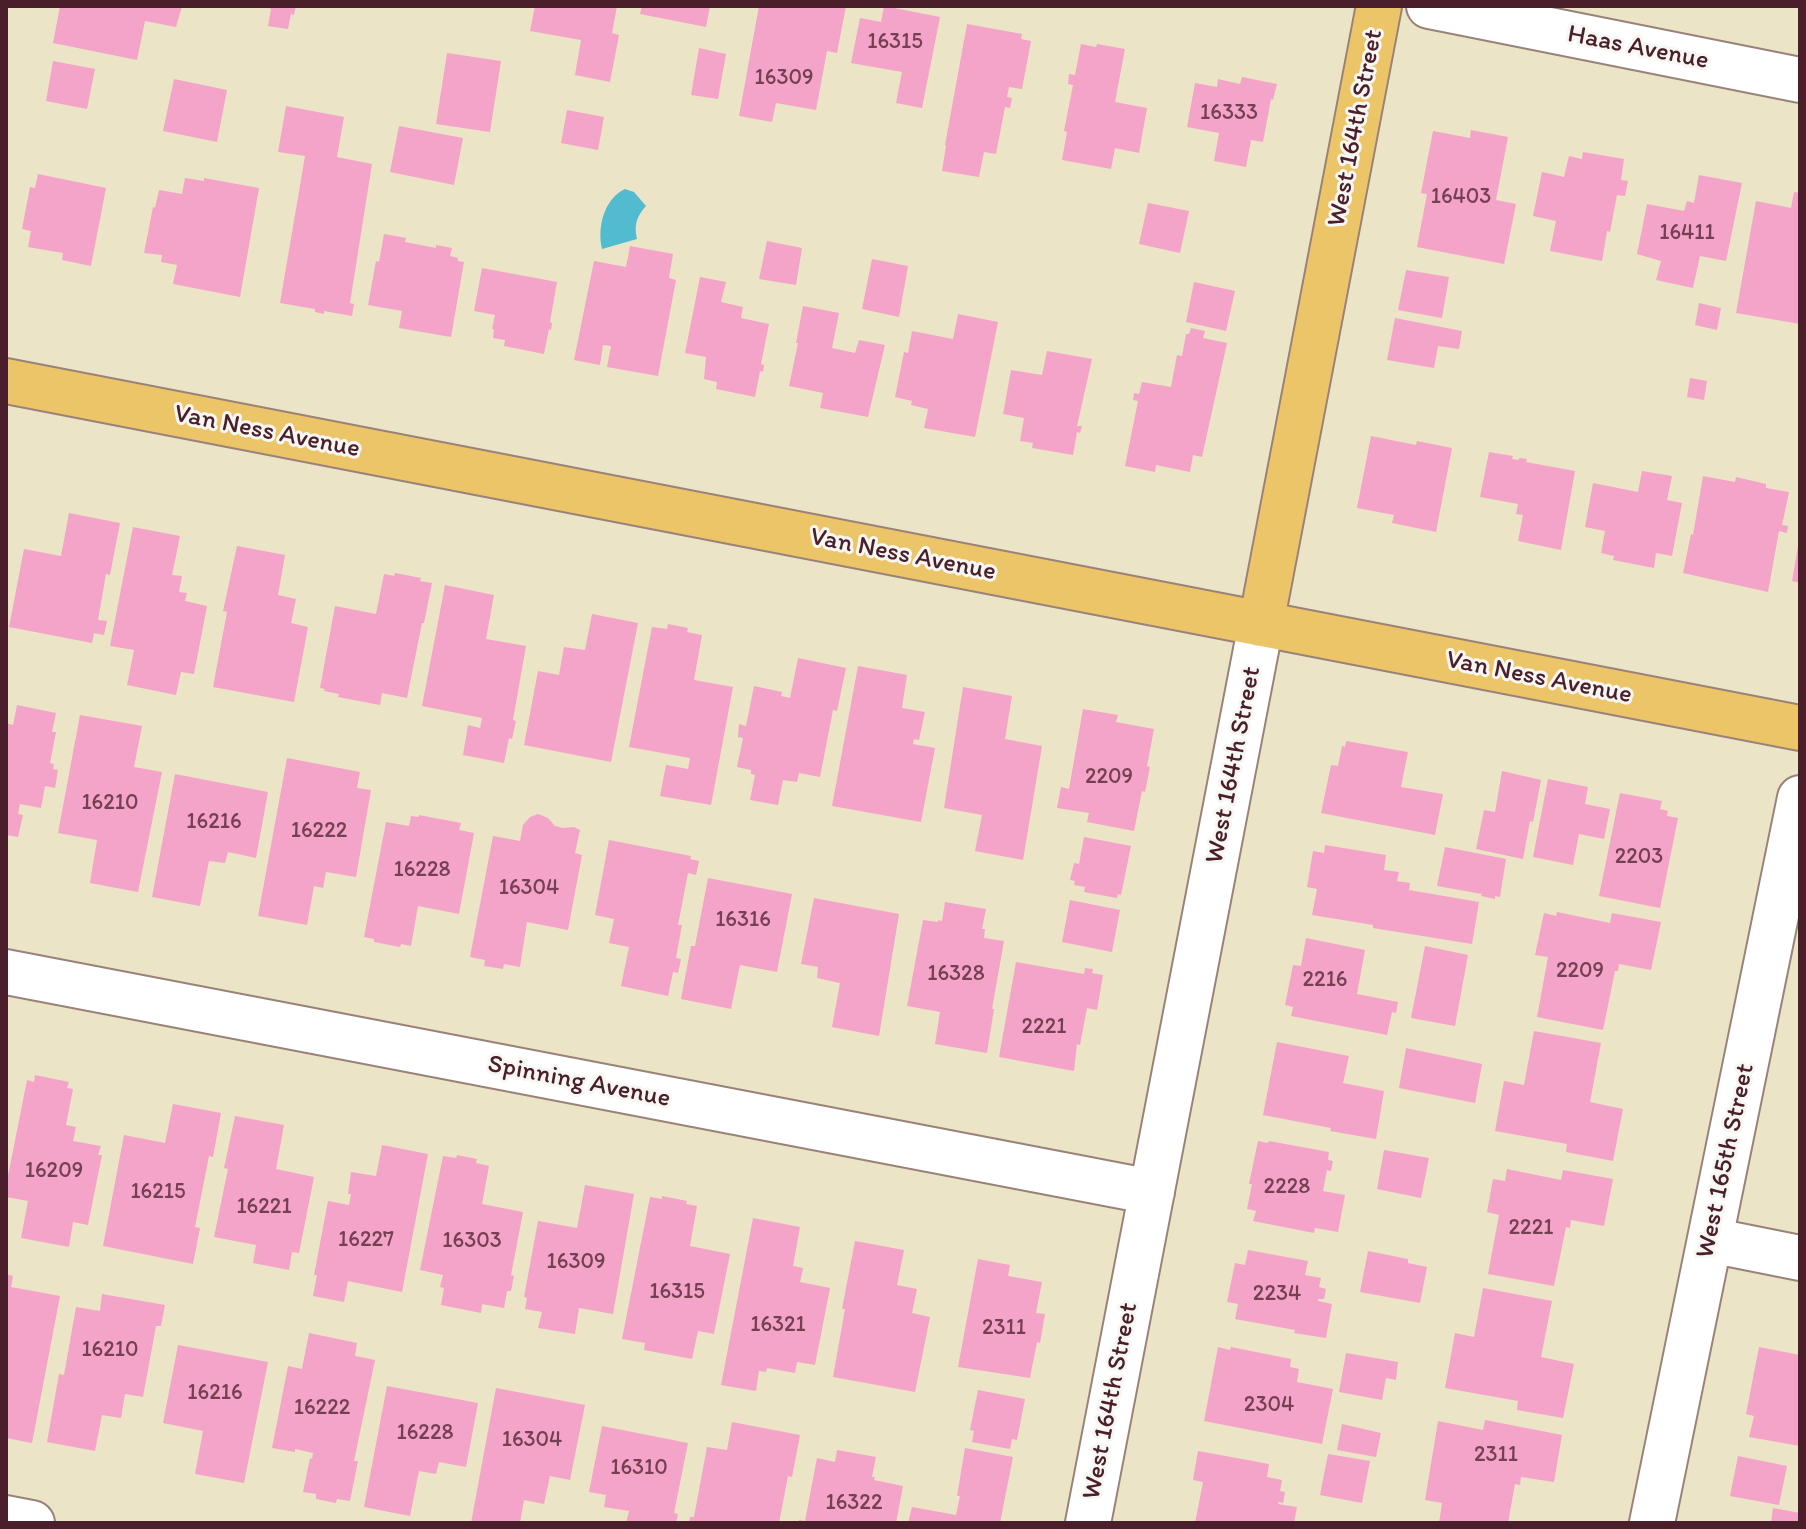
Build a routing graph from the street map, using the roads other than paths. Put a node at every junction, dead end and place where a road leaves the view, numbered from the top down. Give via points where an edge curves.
1 (1379, 6) edge
2 (1429, 6) edge
3 (1800, 80) edge
4 (6, 381) edge
5 (1261, 624) junction
6 (1800, 728) edge
7 (1800, 798) edge
8 (6, 972) edge
9 (1152, 1192) junction
10 (1710, 1240) junction
11 (1800, 1258) edge
12 (6, 1518) edge
13 (32, 1523) edge
14 (1088, 1523) edge
15 (1652, 1523) edge

1 - 5 main road, West 164th Street
2 - 3 street, Haas Avenue
4 - 5 main road, Van Ness Avenue
5 - 6 main road, Van Ness Avenue
5 - 9 street, West 164th Street
7 - 10 street, West 165th Street
8 - 9 street, Spinning Avenue
9 - 14 street, West 164th Street
10 - 11 street
10 - 15 street, West 165th Street
12 - 13 street

